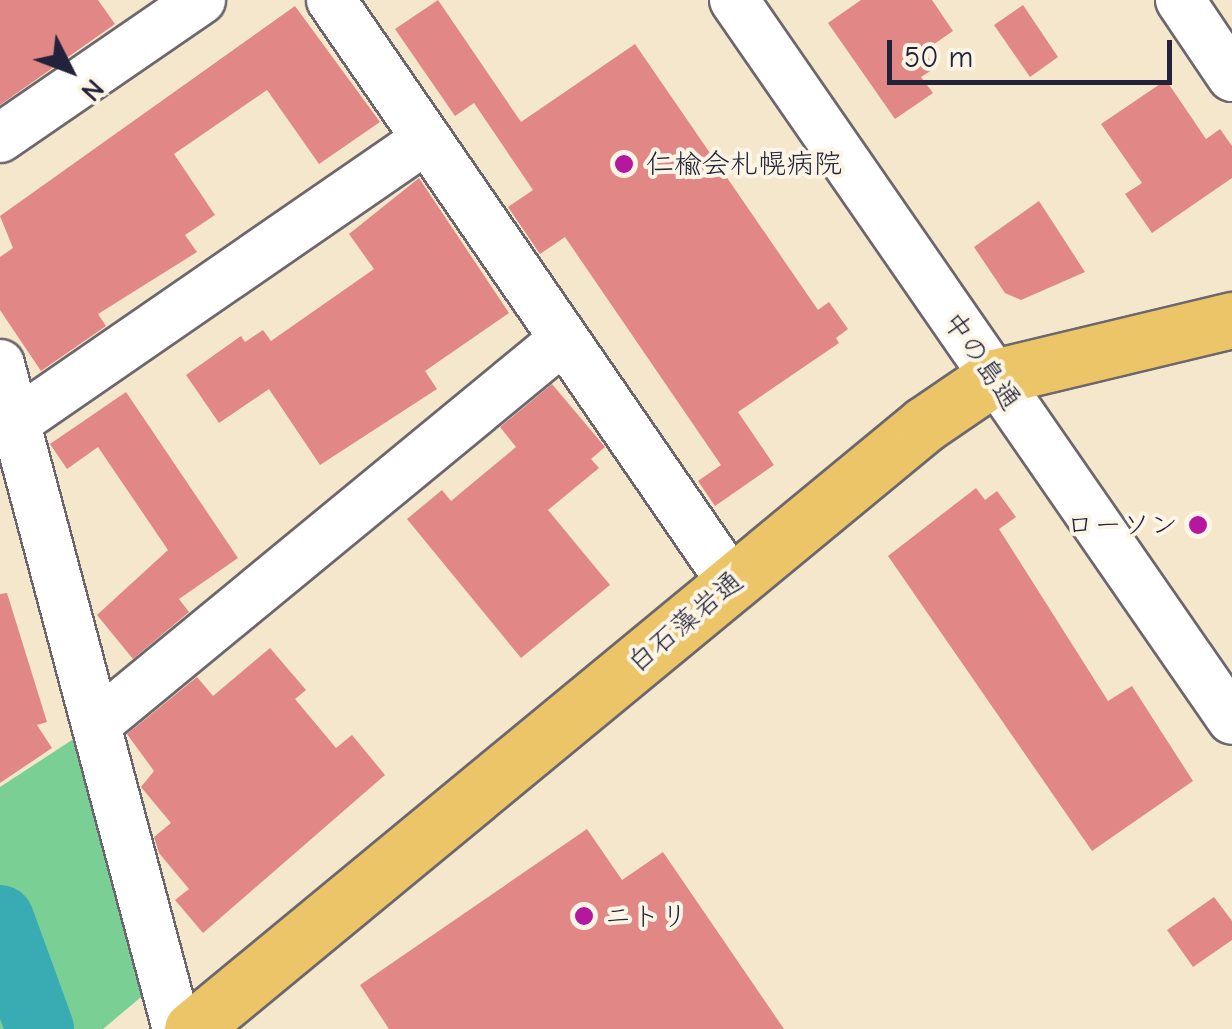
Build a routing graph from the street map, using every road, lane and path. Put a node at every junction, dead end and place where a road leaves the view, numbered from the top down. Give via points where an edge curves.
1 (201, 0) edge
2 (331, 0) edge
3 (734, 0) edge
4 (1180, 0) edge
5 (1232, 77) edge
6 (0, 138) edge
7 (427, 139) junction
8 (1232, 320) edge
9 (564, 339) junction
10 (0, 364) edge
11 (994, 378) junction
12 (19, 420) junction
13 (732, 583) junction
14 (1232, 720) edge
15 (98, 722) junction
16 (177, 1029) edge
17 (192, 1029) edge

1 - 6 street
2 - 7 street
3 - 11 street, 中の島通
4 - 5 street
7 - 9 street
7 - 12 street
8 - 11 main road, 白石藻岩通
9 - 13 street
9 - 15 street
10 - 12 street
11 - 13 main road, 白石藻岩通 via 925,424
11 - 14 street, 中の島通
12 - 15 street
13 - 17 main road, 白石藻岩通
15 - 16 street

